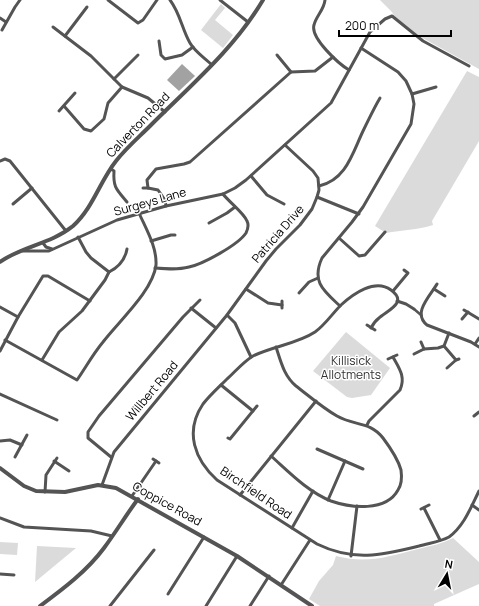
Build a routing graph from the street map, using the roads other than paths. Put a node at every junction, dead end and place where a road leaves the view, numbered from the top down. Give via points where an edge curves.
1 (20, 0) edge
2 (157, 0) edge
3 (170, 0) edge
4 (222, 0) edge
5 (263, 0) edge
6 (325, 0) edge
7 (108, 1) edge
8 (86, 7) dead end
9 (0, 18) edge
10 (6, 22) junction
11 (248, 22) junction
12 (53, 27) dead end
13 (2, 30) dead end
14 (65, 36) junction
15 (164, 44) dead end
16 (193, 47) junction
17 (361, 48) junction
18 (138, 55) dead end
19 (277, 55) dead end
20 (334, 57) junction
21 (212, 65) junction
22 (469, 66) dead end
23 (349, 70) junction
24 (291, 72) junction
25 (114, 79) junction
26 (122, 87) junction
27 (435, 89) dead end
28 (75, 93) dead end
29 (412, 94) junction
30 (380, 98) dead end
31 (64, 106) junction
32 (59, 111) dead end
33 (165, 112) junction
34 (286, 145) junction
35 (0, 161) edge
36 (111, 169) junction
37 (251, 176) junction
38 (319, 186) junction
39 (32, 188) junction
40 (143, 188) dead end
41 (148, 188) junction
42 (223, 194) junction
43 (14, 196) dead end
44 (317, 197) junction
45 (17, 200) junction
46 (127, 202) dead end
47 (13, 204) dead end
48 (284, 204) dead end
49 (166, 206) junction
50 (235, 207) junction
51 (139, 213) junction
52 (359, 214) junction
53 (209, 223) dead end
54 (66, 231) junction
55 (385, 232) dead end
56 (175, 235) dead end
57 (78, 237) junction
58 (339, 238) junction
59 (379, 238) junction
60 (151, 241) junction
61 (383, 241) dead end
62 (43, 243) junction
63 (38, 245) junction
64 (54, 249) junction
65 (127, 249) dead end
66 (23, 251) junction
67 (42, 252) junction
68 (0, 262) edge
69 (155, 268) junction
70 (404, 270) dead end
71 (109, 272) junction
72 (318, 278) junction
73 (437, 284) dead end
74 (246, 289) junction
75 (434, 289) junction
76 (393, 291) junction
77 (299, 293) dead end
78 (445, 296) dead end
79 (200, 300) dead end
80 (90, 301) junction
81 (397, 301) junction
82 (282, 304) dead end
83 (340, 306) junction
84 (0, 307) edge
85 (191, 308) junction
86 (414, 309) joint
87 (464, 310) dead end
88 (468, 312) junction
89 (227, 315) junction
90 (421, 315) junction
91 (18, 317) junction
92 (479, 319) edge
93 (462, 320) dead end
94 (367, 325) dead end
95 (216, 328) junction
96 (371, 328) junction
97 (375, 330) dead end
98 (450, 333) junction
99 (479, 338) edge
100 (5, 340) junction
101 (421, 342) dead end
102 (475, 344) junction
103 (1, 346) edge
104 (444, 346) junction
105 (276, 347) junction
106 (479, 347) edge
107 (424, 349) junction
108 (0, 350) edge
109 (414, 354) dead end
110 (397, 355) dead end
111 (251, 357) junction
112 (393, 357) junction
113 (388, 359) dead end
114 (42, 360) junction
115 (447, 368) dead end
116 (221, 385) junction
117 (0, 394) edge
118 (316, 401) junction
119 (257, 406) dead end
120 (253, 411) junction
121 (479, 412) edge
122 (474, 416) dead end
123 (57, 420) dead end
124 (367, 425) junction
125 (27, 435) dead end
126 (228, 438) dead end
127 (0, 441) edge
128 (22, 445) junction
129 (317, 449) dead end
130 (271, 456) junction
131 (15, 457) dead end
132 (111, 457) junction
133 (56, 458) dead end
134 (54, 461) junction
135 (156, 461) dead end
136 (345, 461) junction
137 (0, 468) edge
138 (68, 469) dead end
139 (363, 469) dead end
140 (102, 485) junction
141 (313, 491) junction
142 (479, 491) edge
143 (45, 492) junction
144 (240, 495) junction
145 (132, 496) junction
146 (138, 499) junction
147 (328, 500) junction
148 (472, 505) junction
149 (357, 506) junction
150 (429, 506) dead end
151 (479, 510) edge
152 (0, 518) edge
153 (292, 528) junction
154 (112, 536) junction
155 (204, 537) junction
156 (310, 540) junction
157 (440, 540) junction
158 (154, 550) dead end
159 (237, 556) junction
160 (351, 556) junction
161 (0, 574) edge
162 (14, 575) dead end
163 (269, 576) junction
164 (281, 584) junction
165 (168, 594) dead end
166 (40, 606) edge
167 (110, 606) edge
168 (206, 606) edge
169 (250, 606) edge
170 (312, 606) edge

1 - 10 street
2 - 7 street via 138,23
3 - 16 street
4 - 11 street
5 - 11 street, Calverton Road
6 - 20 street via 313,31 316,38
8 - 14 street
9 - 10 street
10 - 13 street
11 - 21 street, Calverton Road
12 - 14 street
14 - 25 street via 91,56
15 - 16 street via 159,43 161,55 167,59 182,55
16 - 21 street
17 - 22 street, Surgeys Lane via 370,32 392,16 424,41
17 - 23 street, Surgeys Lane
17 - 29 street via 400,74
18 - 25 street
19 - 24 street
20 - 23 street via 339,64
20 - 24 street via 315,71
21 - 33 street, Calverton Road
23 - 34 street, Surgeys Lane via 331,102
24 - 41 street via 190,162 156,169 147,180
25 - 26 street
26 - 31 street via 108,103 104,119 92,130 86,130
26 - 33 street via 152,100
27 - 29 street
28 - 31 street
29 - 52 street via 414,111 408,131
30 - 38 street via 372,109 349,163 337,177
31 - 32 street
33 - 36 street, Calverton Road
34 - 37 street, Surgeys Lane
34 - 38 street via 313,171 318,178
35 - 39 street via 10,161
36 - 46 street via 114,171 113,182
36 - 54 street, Calverton Road via 84,213
37 - 42 street, Surgeys Lane
37 - 48 street via 268,195
38 - 44 street, Patricia Drive
39 - 45 street
39 - 54 street
40 - 41 street
41 - 49 street via 158,190
42 - 49 street, Surgeys Lane
42 - 50 street
43 - 45 street
44 - 52 street
44 - 74 street, Patricia Drive via 306,218 271,255
45 - 47 street
49 - 51 street, Surgeys Lane
50 - 53 street
50 - 69 street via 245,217 248,229 229,248 194,266
51 - 57 street, Surgeys Lane
51 - 60 street
52 - 58 street
54 - 62 street, Calverton Road
55 - 59 street
56 - 60 street
57 - 64 street, Surgeys Lane
57 - 71 street via 86,252
58 - 59 street via 360,256
58 - 72 street via 322,258
59 - 61 street
60 - 69 street via 156,259
62 - 63 street, Calverton Road
62 - 64 street via 46,247
63 - 66 street, Calverton Road
63 - 67 street
64 - 67 street, Surgeys Lane
65 - 71 street via 119,266
66 - 67 street, Surgeys Lane
66 - 68 street, Calverton Road
69 - 114 street via 145,291 104,340 78,380
70 - 76 street via 409,272
71 - 80 street
72 - 77 street via 309,282
72 - 83 street via 324,291
73 - 75 street
74 - 82 street via 268,303
74 - 89 street, Patricia Drive
75 - 78 street
75 - 90 street via 422,307
76 - 81 street
76 - 83 street, Birchfield Road via 375,285 360,291
79 - 85 street
80 - 91 street via 48,276 43,276
80 - 114 street via 58,332
81 - 86 street
81 - 96 street via 395,306 379,317
83 - 105 street, Birchfield Road via 315,332
84 - 91 street
85 - 95 street
85 - 132 street via 88,432 88,438
86 - 90 street
87 - 88 street
88 - 92 street
88 - 93 street
89 - 95 street, Willbert Road
89 - 111 street via 235,323
90 - 98 street via 427,325
91 - 100 street
94 - 96 street
95 - 132 street, Willbert Road
96 - 97 street
98 - 102 street
98 - 104 street
99 - 102 street
100 - 103 street
100 - 114 street
101 - 107 street
102 - 106 street
103 - 108 street
104 - 107 street
104 - 115 street via 458,359
105 - 111 street, Birchfield Road
105 - 118 street via 287,377
107 - 109 street
110 - 112 street
111 - 116 street, Birchfield Road
112 - 113 street
112 - 124 street via 402,375 402,386
116 - 120 street
116 - 144 street, Birchfield Road via 203,405 198,415 194,431 195,448 204,468
117 - 123 street
118 - 124 street via 340,418
118 - 130 street
119 - 120 street
120 - 126 street via 230,439
121 - 122 street
124 - 149 street via 378,432 388,446 399,466 402,479 397,492 386,502
125 - 128 street
127 - 128 street via 10,440
128 - 131 street
129 - 136 street
130 - 141 street
130 - 144 street
132 - 140 street, Willbert Road
133 - 134 street
134 - 138 street
134 - 143 street via 46,475
135 - 145 street
136 - 139 street
136 - 147 street
137 - 143 street, Coppice Road via 24,486
140 - 143 street, Coppice Road via 65,492
140 - 145 street, Coppice Road via 116,488
141 - 147 street
141 - 153 street
142 - 148 street, Birchfield Road
144 - 153 street, Birchfield Road
145 - 146 street, Coppice Road
146 - 154 street
146 - 155 street, Coppice Road
147 - 149 street
148 - 151 street
148 - 157 street, Birchfield Road via 461,525
149 - 160 street
150 - 157 street via 422,508
152 - 154 street via 24,527 91,531
153 - 156 street, Birchfield Road
154 - 166 street via 82,572
155 - 159 street, Coppice Road
155 - 165 street
156 - 160 street, Birchfield Road via 334,552
156 - 164 street
157 - 160 street, Birchfield Road via 378,555
158 - 167 street
159 - 163 street, Coppice Road
159 - 168 street
161 - 162 street
163 - 164 street, Coppice Road
163 - 169 street
164 - 170 street, Coppice Road

